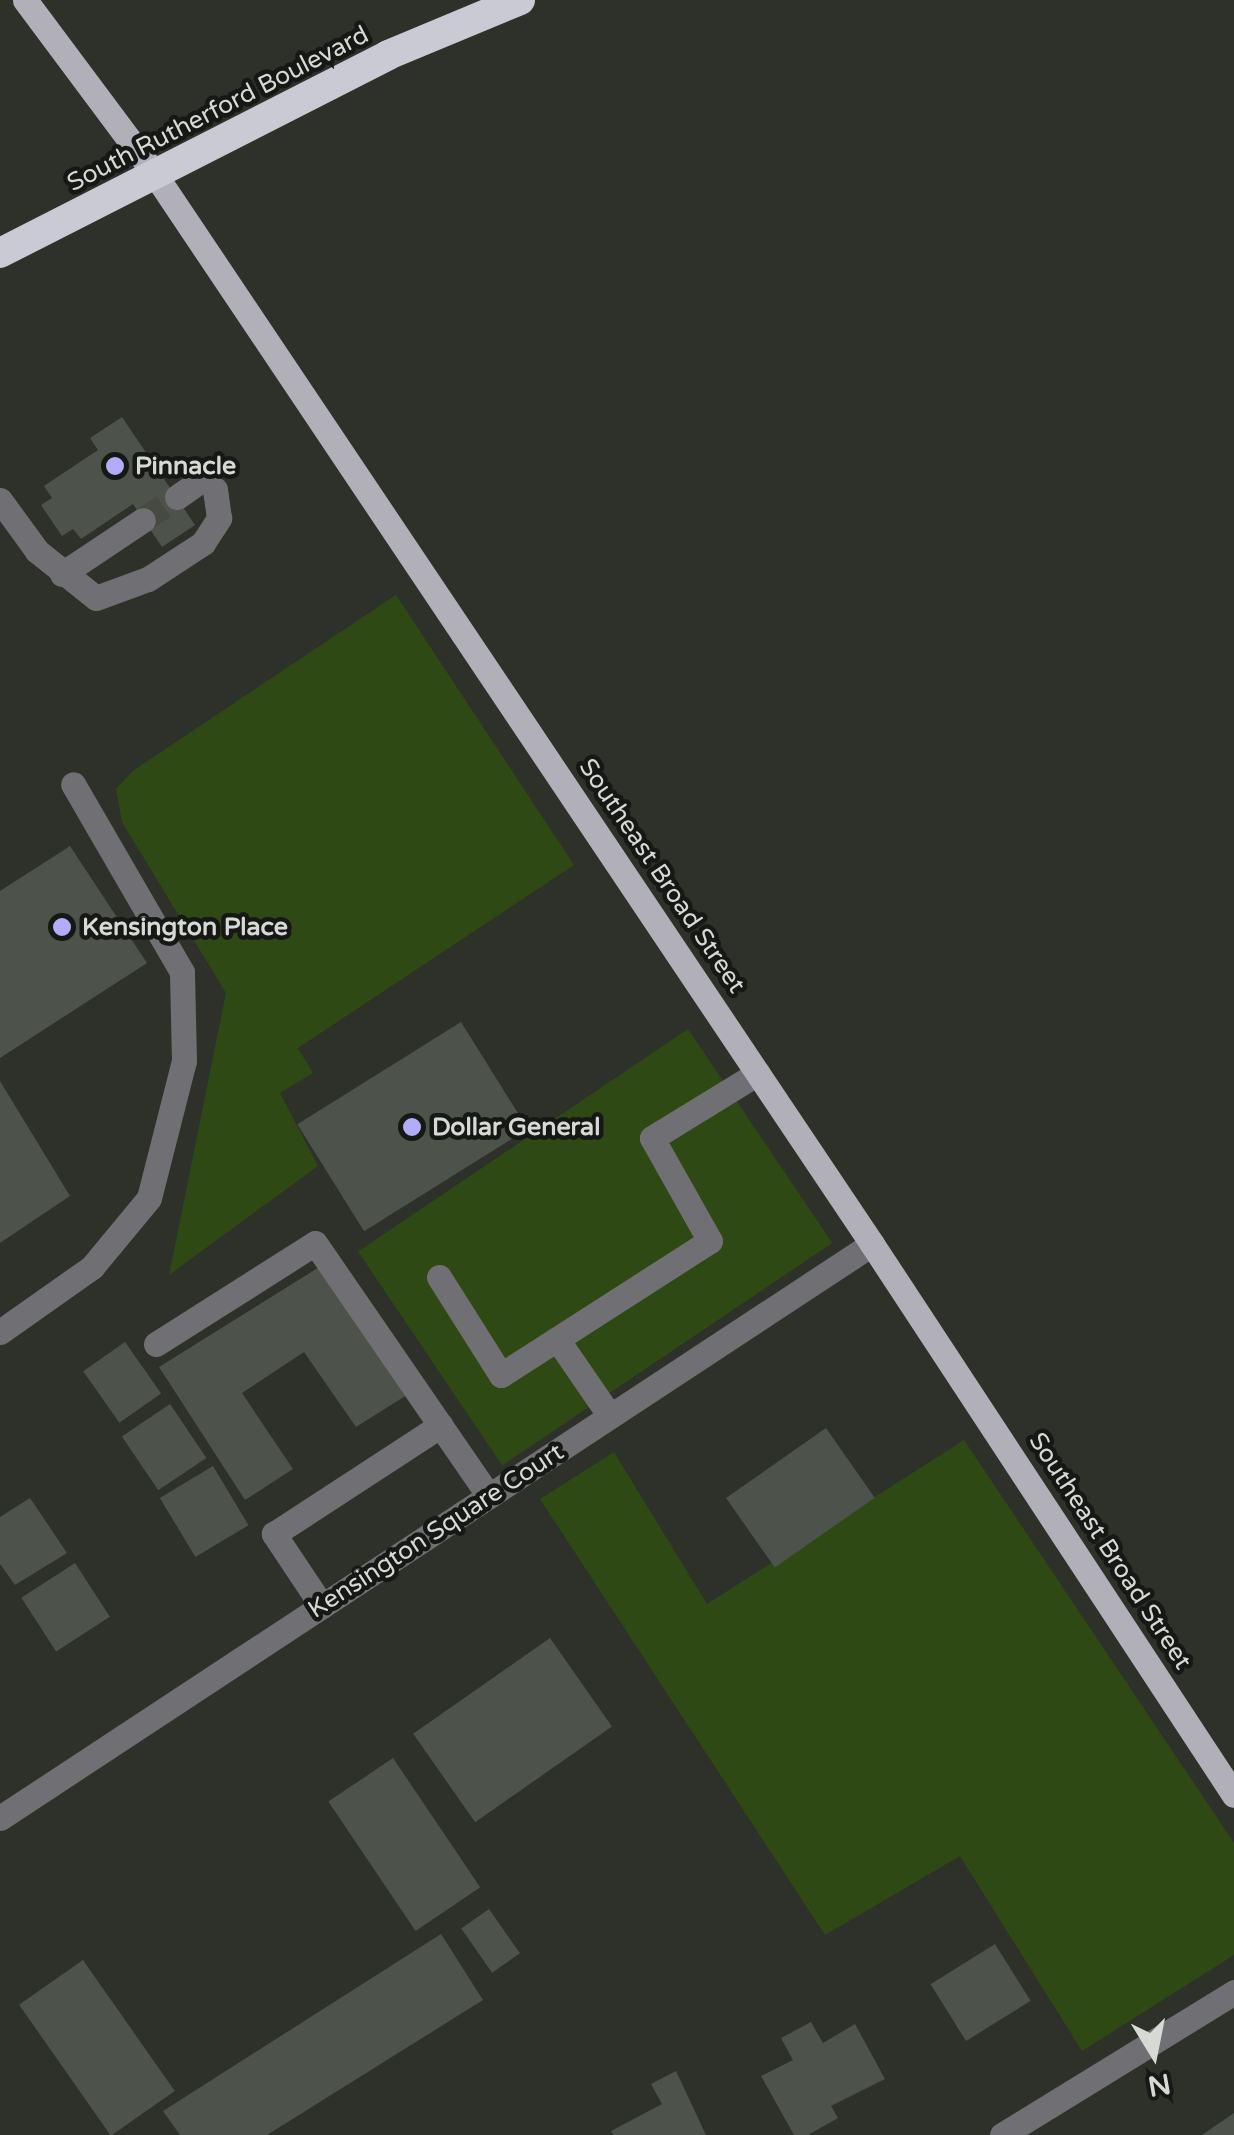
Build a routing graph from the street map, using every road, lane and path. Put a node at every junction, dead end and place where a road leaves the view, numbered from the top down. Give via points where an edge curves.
1 (25, 0) edge
2 (520, 0) edge
3 (156, 176) junction
4 (0, 252) edge
5 (176, 497) tunnel mouth
6 (0, 500) edge
7 (143, 520) tunnel mouth
8 (62, 574) junction
9 (72, 784) dead end
10 (758, 1074) junction
11 (872, 1244) junction
12 (439, 1277) dead end
13 (0, 1332) edge
14 (557, 1339) junction
15 (156, 1344) dead end
16 (610, 1416) junction
17 (441, 1425) junction
18 (490, 1496) junction
19 (322, 1606) junction
20 (1234, 1796) edge
21 (0, 1818) edge
22 (1234, 1992) edge
23 (1002, 2135) edge

1 - 3 main road, Southeast Broad Street
2 - 3 highway, South Rutherford Boulevard via 388,55
3 - 4 highway, South Rutherford Boulevard
3 - 10 main road, Southeast Broad Street
5 - 8 street via 211,483 218,518 202,542 148,579 96,598
6 - 8 street
7 - 8 street
9 - 13 street via 182,972 184,1061 149,1198 92,1267
10 - 11 main road, Southeast Broad Street
10 - 14 street via 652,1138 710,1241
11 - 16 street, Kensington Square Court
11 - 20 main road, Southeast Broad Street
12 - 14 street via 501,1375
14 - 16 street
15 - 17 street via 316,1243
16 - 18 street, Kensington Square Court
17 - 18 street
17 - 19 street via 274,1534
18 - 19 street, Kensington Square Court
19 - 21 street, Kensington Square Court
22 - 23 street

